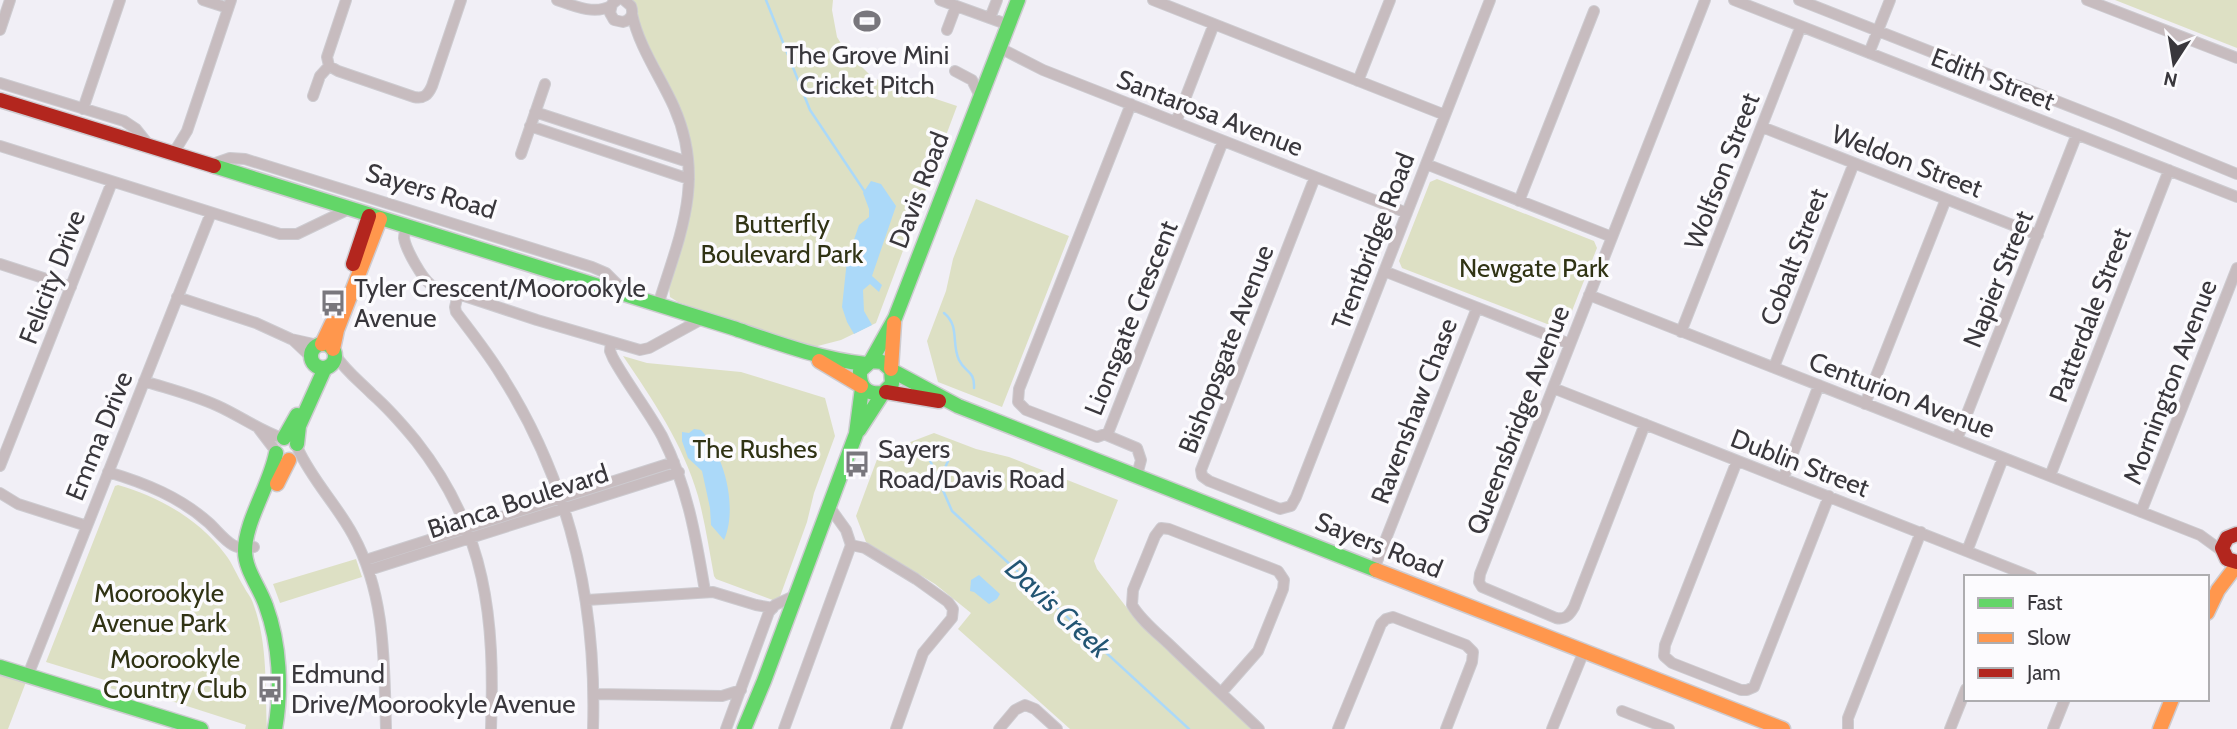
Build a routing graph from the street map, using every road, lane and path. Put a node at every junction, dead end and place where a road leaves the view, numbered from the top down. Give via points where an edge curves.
1 (10, 0) edge
2 (120, 0) edge
3 (203, 0) edge
4 (346, 0) edge
5 (461, 0) edge
6 (558, 0) edge
7 (940, 0) edge
8 (997, 0) edge
9 (1018, 0) edge
10 (1153, 0) edge
11 (1390, 0) edge
12 (1490, 0) edge
13 (1705, 0) edge
14 (1734, 0) edge
15 (1799, 0) edge
16 (1890, 0) edge
17 (2087, 0) edge
18 (627, 1) edge
19 (613, 2) edge
20 (230, 4) edge
21 (956, 6) junction
22 (583, 9) junction
23 (1594, 10) dead end
24 (632, 14) junction
25 (990, 18) junction
26 (616, 21) junction
27 (1214, 24) junction
28 (1009, 25) junction
29 (1801, 26) junction
30 (0, 30) edge
31 (947, 30) dead end
32 (1878, 31) junction
33 (638, 35) junction
34 (1000, 48) junction
35 (1870, 53) junction
36 (2237, 58) edge
37 (329, 66) junction
38 (955, 71) dead end
39 (1358, 80) junction
40 (0, 83) edge
41 (545, 83) dead end
42 (313, 96) dead end
43 (980, 96) junction
44 (0, 100) edge
45 (1131, 104) junction
46 (83, 109) junction
47 (536, 111) junction
48 (1446, 114) junction
49 (1176, 122) junction
50 (530, 126) junction
51 (1762, 127) junction
52 (2077, 134) junction
53 (1223, 141) junction
54 (0, 146) edge
55 (150, 147) junction
56 (521, 154) dead end
57 (179, 156) junction
58 (688, 162) junction
59 (1854, 163) junction
60 (1426, 164) junction
61 (210, 166) junction
62 (2169, 170) junction
63 (2237, 174) edge
64 (1315, 177) junction
65 (689, 179) junction
66 (112, 182) junction
67 (2237, 197) edge
68 (1946, 199) junction
69 (1519, 201) junction
70 (349, 209) junction
71 (211, 213) junction
72 (1407, 213) junction
73 (374, 217) junction
74 (407, 227) junction
75 (2038, 235) junction
76 (1612, 237) junction
77 (0, 264) edge
78 (2237, 268) edge
79 (1384, 271) junction
80 (71, 287) junction
81 (457, 294) junction
82 (1589, 295) junction
83 (2226, 296) junction
84 (629, 297) junction
85 (177, 298) junction
86 (2237, 300) edge
87 (658, 306) junction
88 (1477, 308) junction
89 (895, 318) junction
90 (702, 319) junction
91 (1681, 332) junction
92 (611, 342) junction
93 (1570, 344) junction
94 (806, 354) junction
95 (323, 356) junction
96 (868, 362) junction
97 (1774, 367) junction
98 (891, 370) junction
99 (144, 381) junction
100 (1819, 385) junction
101 (861, 387) junction
102 (1553, 388) junction
103 (884, 392) junction
104 (1865, 404) junction
105 (958, 406) junction
106 (1645, 424) junction
107 (856, 434) junction
108 (1106, 435) junction
109 (1957, 439) junction
110 (286, 449) junction
111 (2003, 458) junction
112 (1737, 461) junction
113 (674, 462) junction
114 (0, 466) edge
115 (108, 472) junction
116 (679, 472) junction
117 (1137, 475) junction
118 (2050, 476) junction
119 (1783, 479) junction
120 (0, 493) edge
121 (1829, 496) junction
122 (1296, 497) joint
123 (0, 503) edge
124 (563, 503) junction
125 (18, 504) junction
126 (828, 505) junction
127 (2141, 512) junction
128 (87, 526) junction
129 (1921, 532) junction
130 (468, 533) junction
131 (2233, 533) edge
132 (2200, 535) junction
133 (851, 545) junction
134 (248, 546) junction
135 (1967, 551) junction
136 (846, 559) junction
137 (882, 559) junction
138 (2230, 559) edge
139 (368, 565) junction
140 (1374, 569) junction
141 (2011, 573) edge
142 (705, 591) junction
143 (794, 596) junction
144 (587, 600) junction
145 (756, 605) junction
146 (773, 608) junction
147 (2209, 609) edge
148 (766, 619) junction
149 (1584, 651) junction
150 (0, 667) edge
151 (28, 675) junction
152 (764, 681) junction
153 (741, 690) junction
154 (1221, 693) junction
155 (594, 694) junction
156 (1964, 694) edge
157 (722, 696) junction
158 (2064, 701) edge
159 (2171, 701) edge
160 (735, 706) junction
161 (1622, 710) dead end
162 (278, 711) junction
163 (201, 729) edge
164 (275, 729) edge
165 (282, 729) edge
166 (386, 729) edge
167 (491, 729) edge
168 (593, 729) edge
169 (726, 729) edge
170 (744, 729) edge
171 (751, 729) edge
172 (784, 729) edge
173 (896, 729) edge
174 (999, 729) edge
175 (1057, 729) edge
176 (1259, 729) edge
177 (1338, 729) edge
178 (1446, 729) edge
179 (1552, 729) edge
180 (1669, 729) edge
181 (1783, 729) edge
182 (1848, 729) edge
183 (1950, 729) edge
184 (2053, 729) edge
185 (2160, 729) edge

1 - 30 street
2 - 46 street
3 - 20 street
4 - 37 street via 327,57
5 - 37 street via 425,96 414,97
6 - 22 street
7 - 21 street
8 - 25 street
9 - 28 street, Davis Road
10 - 27 street
11 - 39 street
12 - 48 street, Trentbridge Road
13 - 76 street, Queensbridge Avenue
14 - 29 street, Edith Street
15 - 32 street, Edith Street
16 - 32 street
17 - 36 street
18 - 24 street
19 - 22 street via 601,10
19 - 26 street via 610,13
20 - 57 street
21 - 25 street
21 - 31 street
22 - 26 street
23 - 69 street
24 - 26 street
24 - 33 street
25 - 28 street
26 - 33 street
27 - 39 street
27 - 49 street
28 - 34 street, Davis Road
29 - 35 street, Edith Street
29 - 51 street, Wolfson Street
32 - 35 street
32 - 63 street, Edith Street
33 - 58 street via 679,118
34 - 43 street, Davis Road
34 - 45 street, Santarosa Avenue
35 - 52 street, Edith Street
37 - 42 street
38 - 43 street via 972,80
39 - 48 street
40 - 46 street, Sayers Road
41 - 47 street
43 - 89 street, Davis Road
44 - 55 street, Sayers Road
45 - 49 street, Santarosa Avenue
45 - 108 street, Lionsgate Crescent via 1017,397 1026,410 1097,437
46 - 55 street, Sayers Road via 131,124
47 - 50 street
47 - 58 street
48 - 60 street, Trentbridge Road
49 - 53 street, Santarosa Avenue
50 - 56 street
50 - 65 street
51 - 59 street, Weldon Street
51 - 91 street, Wolfson Street
52 - 62 street, Edith Street
52 - 75 street, Napier Street
53 - 64 street, Santarosa Avenue
53 - 108 street, Lionsgate Crescent
54 - 66 street, Sayers Road
55 - 57 street, Sayers Road
57 - 61 street, Sayers Road
58 - 65 street
59 - 68 street, Weldon Street
59 - 97 street, Cobalt Street
60 - 69 street
60 - 72 street, Trentbridge Road
61 - 70 street, Sayers Road
61 - 84 street, Sayers Road via 240,158 477,231 601,271
62 - 67 street, Edith Street
62 - 118 street, Patterdale Street
64 - 72 street, Santarosa Avenue
64 - 122 street, Bishopsgate Avenue via 1201,470 1209,481 1280,509 1291,506
65 - 87 street via 685,219
66 - 71 street, Sayers Road
66 - 80 street, Felicity Drive
68 - 75 street, Weldon Street
68 - 104 street
69 - 76 street
70 - 71 street, Sayers Road via 291,235
70 - 73 street, Sayers Road
71 - 85 street, Emma Drive
72 - 79 street, Trentbridge Road
73 - 74 street, Sayers Road
73 - 95 street
74 - 81 street, Sayers Road via 405,241 426,281
74 - 84 street, Sayers Road
75 - 109 street, Napier Street
76 - 82 street, Queensbridge Avenue
77 - 80 street
78 - 83 street, Mornington Avenue
79 - 88 street
79 - 122 street, Trentbridge Road
80 - 114 street, Felicity Drive
81 - 92 street, Sayers Road
81 - 124 street via 456,312 522,410
82 - 91 street, Centurion Avenue
82 - 93 street, Queensbridge Avenue
83 - 86 street
83 - 127 street, Mornington Avenue
84 - 87 street, Sayers Road
85 - 95 street via 241,317
85 - 99 street, Emma Drive
87 - 90 street, Sayers Road
88 - 93 street
88 - 140 street, Ravenshaw Chase
89 - 96 street
89 - 98 street
90 - 92 street, Sayers Road via 644,349
90 - 94 street, Sayers Road
91 - 97 street, Centurion Avenue
92 - 113 street via 613,358
93 - 102 street, Queensbridge Avenue
94 - 96 street, Sayers Road
94 - 101 street, Sayers Road
95 - 110 street via 299,426
95 - 130 street via 388,409 417,443 440,475
96 - 98 street via 882,362
96 - 101 street via 859,376
97 - 100 street, Centurion Avenue
98 - 103 street via 892,384
98 - 105 street, Sayers Road
99 - 110 street via 208,402
99 - 115 street, Emma Drive
100 - 104 street, Centurion Avenue
100 - 119 street
101 - 103 street via 872,394
101 - 107 street
102 - 106 street, Dublin Street
102 - 106 street, Queensbridge Avenue via 1479,582 1484,589 1556,618 1569,615 1574,607
103 - 105 street, Sayers Road
103 - 107 street
104 - 109 street, Centurion Avenue
105 - 117 street, Sayers Road
106 - 112 street, Dublin Street
107 - 126 street
108 - 117 street via 1137,448 1141,460
109 - 111 street, Centurion Avenue
110 - 134 street via 278,482
110 - 139 street via 342,515
111 - 118 street, Centurion Avenue
111 - 135 street
112 - 119 street, Dublin Street
112 - 121 street via 1663,653 1666,659 1695,672 1743,690 1754,687
113 - 116 street
113 - 124 street, Bianca Boulevard
115 - 128 street, Emma Drive
115 - 134 street via 171,496 233,546
116 - 124 street, Bianca Boulevard
116 - 142 street
117 - 140 street, Sayers Road
118 - 127 street, Centurion Avenue
119 - 121 street, Dublin Street
120 - 125 street
121 - 129 street, Dublin Street
123 - 125 street
124 - 130 street, Bianca Boulevard
124 - 144 street
125 - 128 street
126 - 133 street
126 - 143 street
127 - 132 street, Centurion Avenue
128 - 151 street, Emma Drive
129 - 135 street, Dublin Street
129 - 182 street via 1848,718
130 - 139 street, Bianca Boulevard
130 - 167 street via 491,625
131 - 132 street, Centurion Avenue
131 - 138 street via 2223,542
132 - 138 street, Centurion Avenue
133 - 136 street
133 - 137 street
134 - 162 street via 274,636
135 - 141 street, Dublin Street
136 - 137 street via 862,555
136 - 172 street
137 - 173 street via 932,589 954,612 923,653
138 - 147 street
139 - 166 street via 382,626
140 - 149 street, Sayers Road
142 - 144 street
142 - 145 street
143 - 146 street
143 - 152 street
144 - 155 street
145 - 146 street
145 - 148 street
146 - 148 street
148 - 153 street
149 - 179 street
149 - 181 street, Sayers Road
150 - 151 street
151 - 163 street
152 - 170 street
152 - 171 street
153 - 157 street
153 - 160 street
154 - 154 street via 1258,651 1284,580 1278,571 1161,528 1133,590 1132,605
154 - 176 street
155 - 157 street
155 - 168 street
156 - 183 street
157 - 160 street
158 - 184 street
159 - 185 street
160 - 169 street
161 - 180 street
162 - 164 street
162 - 165 street
174 - 175 street via 1025,705
177 - 178 street via 1381,624 1393,617 1466,645 1473,653

